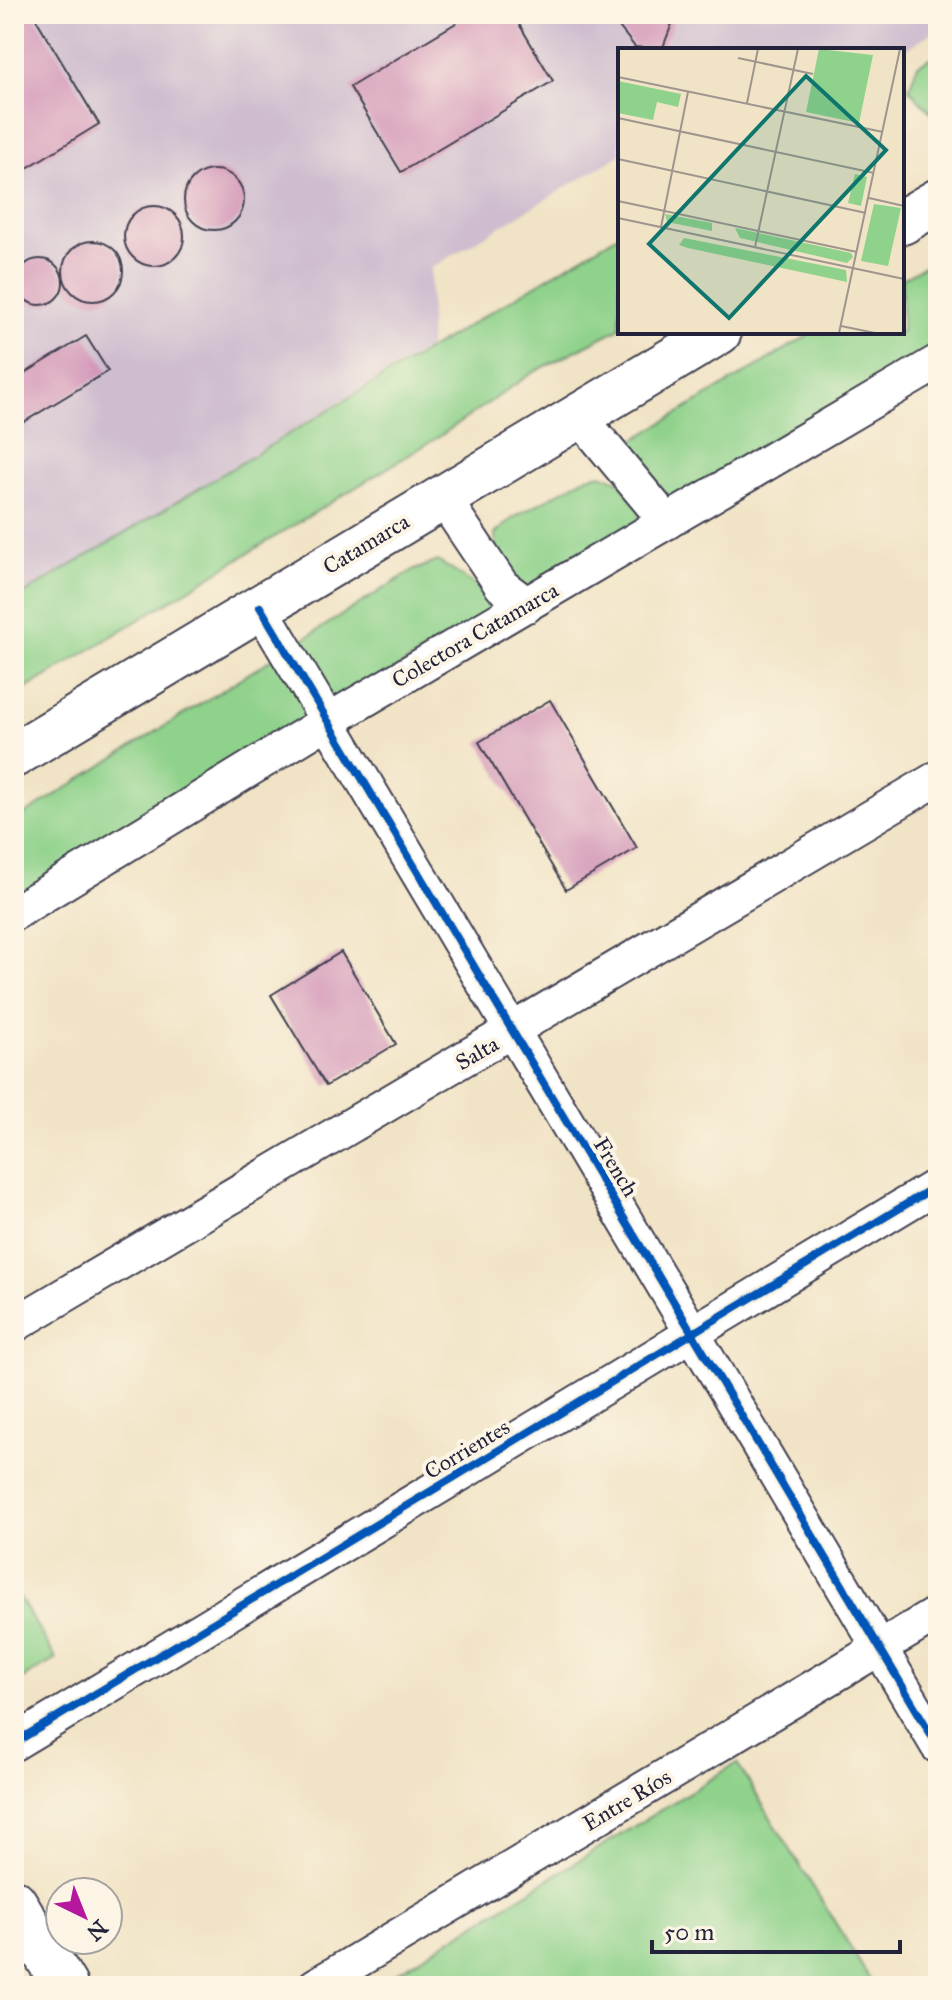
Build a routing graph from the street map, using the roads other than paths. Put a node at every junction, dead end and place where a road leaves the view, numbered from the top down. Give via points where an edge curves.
1 (938, 201) edge
2 (904, 221) edge
3 (716, 334) edge
4 (938, 362) edge
5 (579, 416) junction
6 (443, 498) junction
7 (667, 522) junction
8 (527, 605) junction
9 (260, 607) junction
10 (328, 721) junction
11 (14, 755) edge
12 (938, 778) edge
13 (14, 913) edge
14 (515, 1031) junction
15 (938, 1185) edge
16 (14, 1325) edge
17 (693, 1333) junction
18 (938, 1613) edge
19 (880, 1648) junction
20 (14, 1743) edge
21 (938, 1746) edge
22 (14, 1902) edge
23 (65, 1986) edge
24 (315, 1986) edge

1 - 2 main road
3 - 5 main road, Catamarca
4 - 7 street, Colectora Catamarca
5 - 6 main road, Catamarca
5 - 7 street
6 - 8 street via 502,586
6 - 9 main road, Catamarca
7 - 8 street, Colectora Catamarca
8 - 10 street, Colectora Catamarca
9 - 10 street, French
9 - 11 main road, Catamarca
10 - 13 street, Colectora Catamarca
10 - 14 street, French
12 - 14 street, Salta
14 - 16 street, Salta
14 - 17 street, French
15 - 17 street, Corrientes
17 - 19 street, French
17 - 20 street, Corrientes
18 - 19 street, Entre Ríos
19 - 21 street, French
19 - 24 street, Entre Ríos
22 - 23 main road

